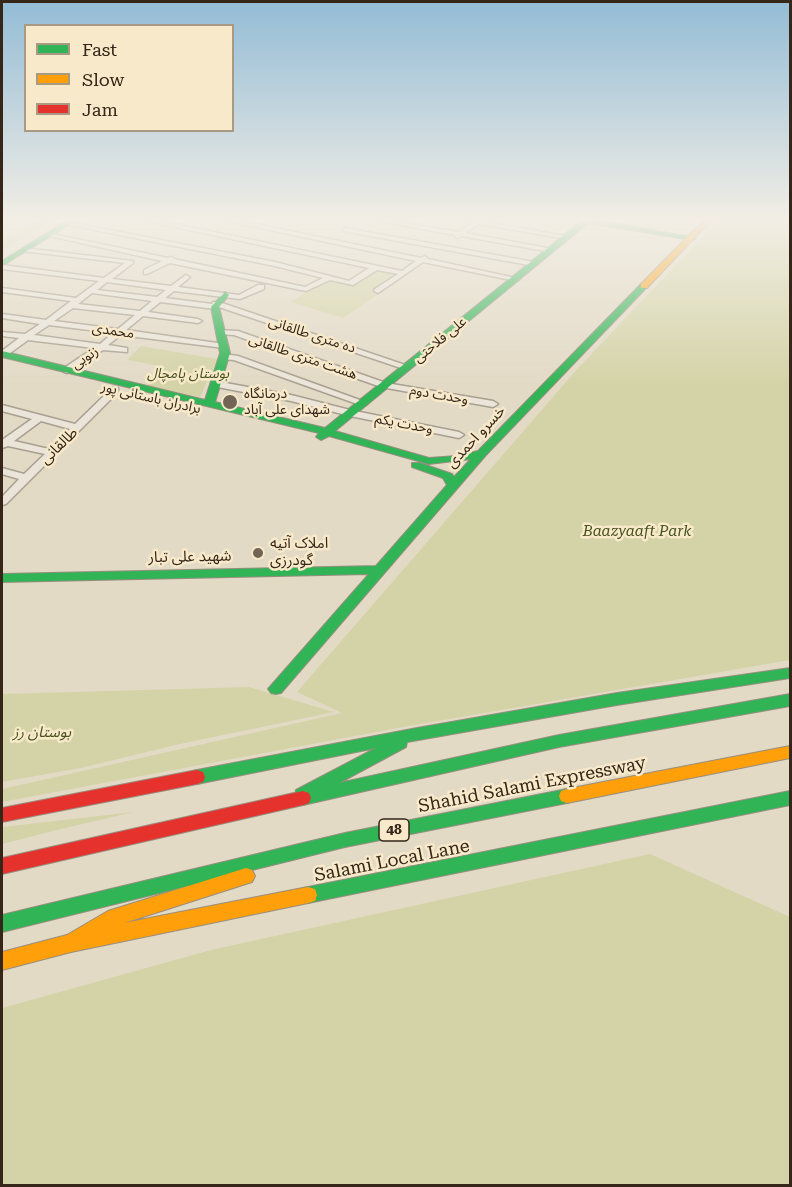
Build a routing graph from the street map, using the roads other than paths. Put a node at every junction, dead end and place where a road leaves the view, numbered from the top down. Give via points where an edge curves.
1 (60, 273) edge
2 (115, 273) edge
3 (232, 273) edge
4 (309, 273) edge
5 (366, 273) edge
6 (404, 273) edge
7 (487, 273) edge
8 (523, 273) edge
9 (657, 273) edge
10 (186, 277) dead end
11 (329, 278) junction
12 (516, 279) junction
13 (106, 280) junction
14 (261, 287) dead end
15 (171, 288) junction
16 (2, 290) edge
17 (90, 291) junction
18 (378, 291) dead end
19 (159, 300) junction
20 (219, 302) junction
21 (74, 303) junction
22 (142, 314) junction
23 (2, 315) edge
24 (198, 321) dead end
25 (48, 322) junction
26 (119, 332) junction
27 (5, 334) dead end
28 (27, 337) junction
29 (223, 345) junction
30 (100, 348) junction
31 (124, 350) dead end
32 (2, 357) edge
33 (407, 367) junction
34 (67, 370) junction
35 (215, 384) junction
36 (384, 386) junction
37 (115, 390) junction
38 (363, 403) junction
39 (209, 404) junction
40 (493, 404) dead end
41 (2, 408) edge
42 (350, 413) junction
43 (39, 418) junction
44 (78, 428) junction
45 (459, 435) dead end
46 (322, 436) junction
47 (4, 443) edge
48 (52, 453) junction
49 (482, 453) junction
50 (429, 461) junction
51 (411, 463) junction
52 (2, 471) edge
53 (465, 472) junction
54 (26, 478) junction
55 (453, 485) junction
56 (2, 502) edge
57 (379, 570) junction
58 (2, 578) edge
59 (790, 674) edge
60 (276, 689) dead end
61 (790, 700) edge
62 (417, 734) junction
63 (790, 752) edge
64 (790, 798) edge
65 (288, 802) junction
66 (2, 815) edge
67 (345, 840) junction
68 (2, 866) edge
69 (2, 924) edge
70 (71, 943) junction
71 (2, 961) edge

1 - 13 street
2 - 13 street
3 - 11 street via 306,289
4 - 11 street
5 - 11 street via 350,284
6 - 18 street
7 - 12 street
8 - 12 main road, علی فلاحتی
9 - 49 main road, خسرو احمدی
10 - 15 street, زنوبی
12 - 33 main road, علی فلاحتی
13 - 15 street
13 - 17 street
14 - 20 street
15 - 19 street, زنوبی
15 - 20 street
16 - 21 street
17 - 19 street
17 - 21 street
19 - 20 street
19 - 22 street, زنوبی
20 - 29 main road
20 - 33 street, ده متری طالقانی
21 - 22 street
21 - 25 street
22 - 24 street
22 - 26 street, زنوبی
23 - 25 street, محمدی
25 - 26 street, محمدی
25 - 28 street
26 - 29 street, محمدی
26 - 30 street, زنوبی
27 - 28 street
28 - 30 street
28 - 32 street
29 - 35 main road
29 - 36 street, هشت متری طالقانی via 235,333
29 - 38 street via 235,358
30 - 31 street
30 - 34 street, زنوبی
32 - 34 main road, برادران باستانی پور
32 - 37 main road, برادران باستانی پور
33 - 36 main road, علی فلاحتی
34 - 39 main road, برادران باستانی پور
35 - 39 main road
35 - 42 street, وحدت یکم
36 - 38 main road, علی فلاحتی
36 - 40 street, وحدت دوم
37 - 44 street, طالقانی
37 - 46 main road, برادران باستانی پور
38 - 42 main road, علی فلاحتی
39 - 46 main road, برادران باستانی پور
41 - 43 street
42 - 45 street, وحدت یکم
42 - 46 main road, علی فلاحتی
43 - 44 street
43 - 47 street
44 - 48 street, طالقانی
46 - 50 main road, برادران باستانی پور
46 - 51 main road, برادران باستانی پور
47 - 48 street
48 - 54 street, طالقانی
49 - 50 main road, برادران باستانی پور
49 - 53 main road, خسرو احمدی
50 - 51 main road
50 - 53 main road, برادران باستانی پور
51 - 55 main road, برادران باستانی پور via 448,476
52 - 54 street
53 - 55 main road, خسرو احمدی
54 - 56 street, طالقانی
55 - 57 main road, خسرو احمدی
57 - 58 main road, شهید علی تبار
57 - 60 main road, خسرو احمدی
59 - 62 main road
61 - 65 main road via 559,741
62 - 65 main road
62 - 66 main road
63 - 67 main road, Shahid Salami Expressway / 48
64 - 70 main road, Salami Local Lane
65 - 68 main road
67 - 69 main road, Shahid Salami Expressway / 48
67 - 70 main road via 210,889 108,920
70 - 71 main road, Salami Local Lane

